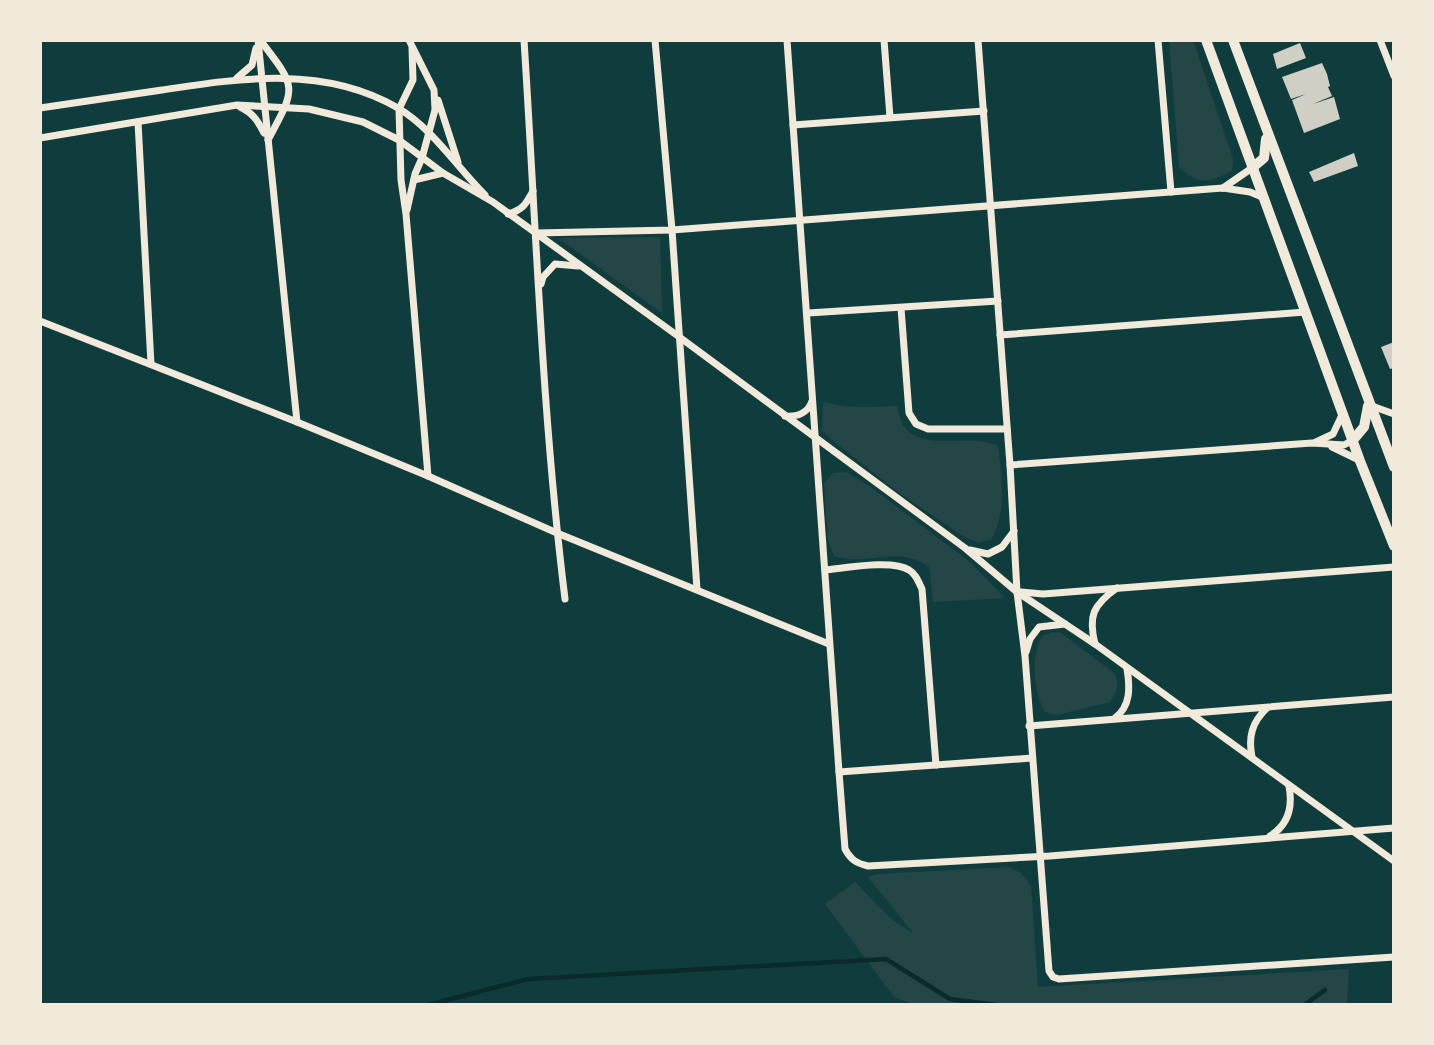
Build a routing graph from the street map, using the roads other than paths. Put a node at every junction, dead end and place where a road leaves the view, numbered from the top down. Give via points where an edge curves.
1 (258, 40) edge
2 (524, 40) edge
3 (655, 40) edge
4 (787, 40) edge
5 (884, 40) edge
6 (978, 40) edge
7 (1158, 40) edge
8 (1206, 40) edge
9 (1233, 40) edge
10 (1380, 40) edge
11 (411, 44) edge
12 (1394, 76) edge
13 (261, 77) junction
14 (287, 77) junction
15 (237, 78) junction
16 (434, 90) junction
17 (237, 105) junction
18 (264, 106) junction
19 (40, 108) edge
20 (285, 108) junction
21 (399, 109) junction
22 (984, 111) junction
23 (890, 117) junction
24 (138, 122) junction
25 (793, 125) junction
26 (1265, 129) junction
27 (429, 133) junction
28 (40, 138) edge
29 (267, 140) junction
30 (400, 140) junction
31 (422, 158) junction
32 (460, 166) junction
33 (1252, 169) junction
34 (443, 173) junction
35 (414, 180) junction
36 (1223, 188) junction
37 (533, 191) junction
38 (1171, 192) junction
39 (1262, 197) junction
40 (493, 202) junction
41 (990, 207) junction
42 (406, 214) junction
43 (508, 214) junction
44 (800, 220) junction
45 (672, 230) junction
46 (535, 233) junction
47 (581, 266) junction
48 (539, 292) junction
49 (998, 301) junction
50 (901, 308) junction
51 (1305, 312) junction
52 (808, 313) junction
53 (40, 321) edge
54 (1000, 335) junction
55 (678, 336) junction
56 (151, 364) junction
57 (812, 401) junction
58 (1368, 403) junction
59 (1343, 413) junction
60 (1394, 414) edge
61 (785, 416) junction
62 (297, 422) junction
63 (1007, 429) junction
64 (814, 437) junction
65 (1353, 440) junction
66 (1312, 443) junction
67 (1328, 445) junction
68 (1360, 461) junction
69 (1010, 465) junction
70 (1393, 466) edge
71 (428, 476) junction
72 (1014, 530) junction
73 (557, 533) junction
74 (1394, 546) edge
75 (965, 548) junction
76 (1394, 567) edge
77 (825, 570) junction
78 (1118, 588) junction
79 (697, 589) junction
80 (1017, 592) junction
81 (565, 599) dead end
82 (1065, 624) junction
83 (829, 644) junction
84 (1095, 644) junction
85 (1025, 656) junction
86 (1126, 668) junction
87 (1394, 697) edge
88 (1267, 707) junction
89 (1191, 713) junction
90 (1113, 719) junction
91 (1029, 726) junction
92 (1032, 758) junction
93 (1252, 758) junction
94 (936, 765) junction
95 (839, 772) junction
96 (1289, 786) junction
97 (1394, 828) edge
98 (1352, 831) junction
99 (1268, 837) junction
100 (1040, 857) junction
101 (1394, 860) edge
102 (1394, 957) edge

1 - 13 street
1 - 14 street
1 - 15 street via 252,65
2 - 37 street
3 - 45 street
4 - 25 street
5 - 23 street
6 - 22 street
7 - 38 street
8 - 33 main road
9 - 26 main road
10 - 12 street
11 - 16 street
11 - 21 street via 413,80
13 - 14 street
13 - 15 street
13 - 18 street
14 - 20 street
14 - 21 street via 353,89
15 - 19 street
16 - 27 street
16 - 32 street
17 - 18 street
17 - 24 street
17 - 29 street via 258,121
18 - 20 street
18 - 29 street
20 - 29 street
20 - 30 street via 363,122
21 - 27 street
21 - 30 street
22 - 23 street
22 - 41 street
23 - 25 street
24 - 28 street
24 - 56 street
25 - 44 street
26 - 33 main road via 1264,159
26 - 58 main road
27 - 31 street
27 - 32 street
29 - 62 street
30 - 31 street
30 - 42 street
31 - 34 street
31 - 35 street
32 - 40 street
33 - 36 street
33 - 39 main road
34 - 35 street
34 - 40 street
35 - 42 street
36 - 38 street
36 - 39 street
37 - 43 street via 525,206
37 - 46 street
38 - 41 street
39 - 51 main road
40 - 43 street
41 - 44 street
41 - 49 street
42 - 71 street
43 - 46 street
44 - 45 street
44 - 52 street
45 - 46 street
45 - 55 street
46 - 47 street
46 - 48 street
47 - 48 street via 555,264 543,276
47 - 55 street
48 - 73 street
49 - 50 street
49 - 54 street
50 - 52 street
50 - 63 street via 909,413 916,424 928,429
51 - 54 street
51 - 59 main road
52 - 57 street
53 - 56 street
54 - 63 street
55 - 61 street
55 - 79 street
56 - 62 street
57 - 61 street via 802,414
57 - 64 street
58 - 60 street
58 - 65 main road via 1364,427
58 - 70 main road
59 - 65 main road
59 - 66 street via 1333,434
61 - 64 street
62 - 71 street
63 - 69 street
64 - 75 street
64 - 77 street
65 - 67 street
65 - 68 main road
66 - 67 street
66 - 69 street
67 - 68 street
68 - 74 main road
69 - 72 street
71 - 73 street
72 - 75 street via 1002,547 988,554
72 - 80 street
73 - 79 street
73 - 81 street
75 - 80 street
76 - 78 street
77 - 83 street
77 - 94 street via 893,565 915,574 922,589
78 - 80 street
78 - 84 street via 1094,611
79 - 83 street
80 - 82 street
80 - 85 street
82 - 84 street
82 - 85 street via 1039,627
83 - 95 street
84 - 86 street
85 - 91 street
86 - 89 street
86 - 90 street via 1128,698 1124,710
87 - 88 street
88 - 89 street
88 - 93 street via 1254,723
89 - 90 street
89 - 93 street
90 - 91 street
91 - 92 street
92 - 94 street
92 - 100 street
93 - 96 street
94 - 95 street
95 - 100 street via 845,849 857,863
96 - 98 street
96 - 99 street via 1291,803 1283,826
97 - 98 street
98 - 99 street
98 - 101 street
99 - 100 street
100 - 102 street via 1049,971 1059,979

